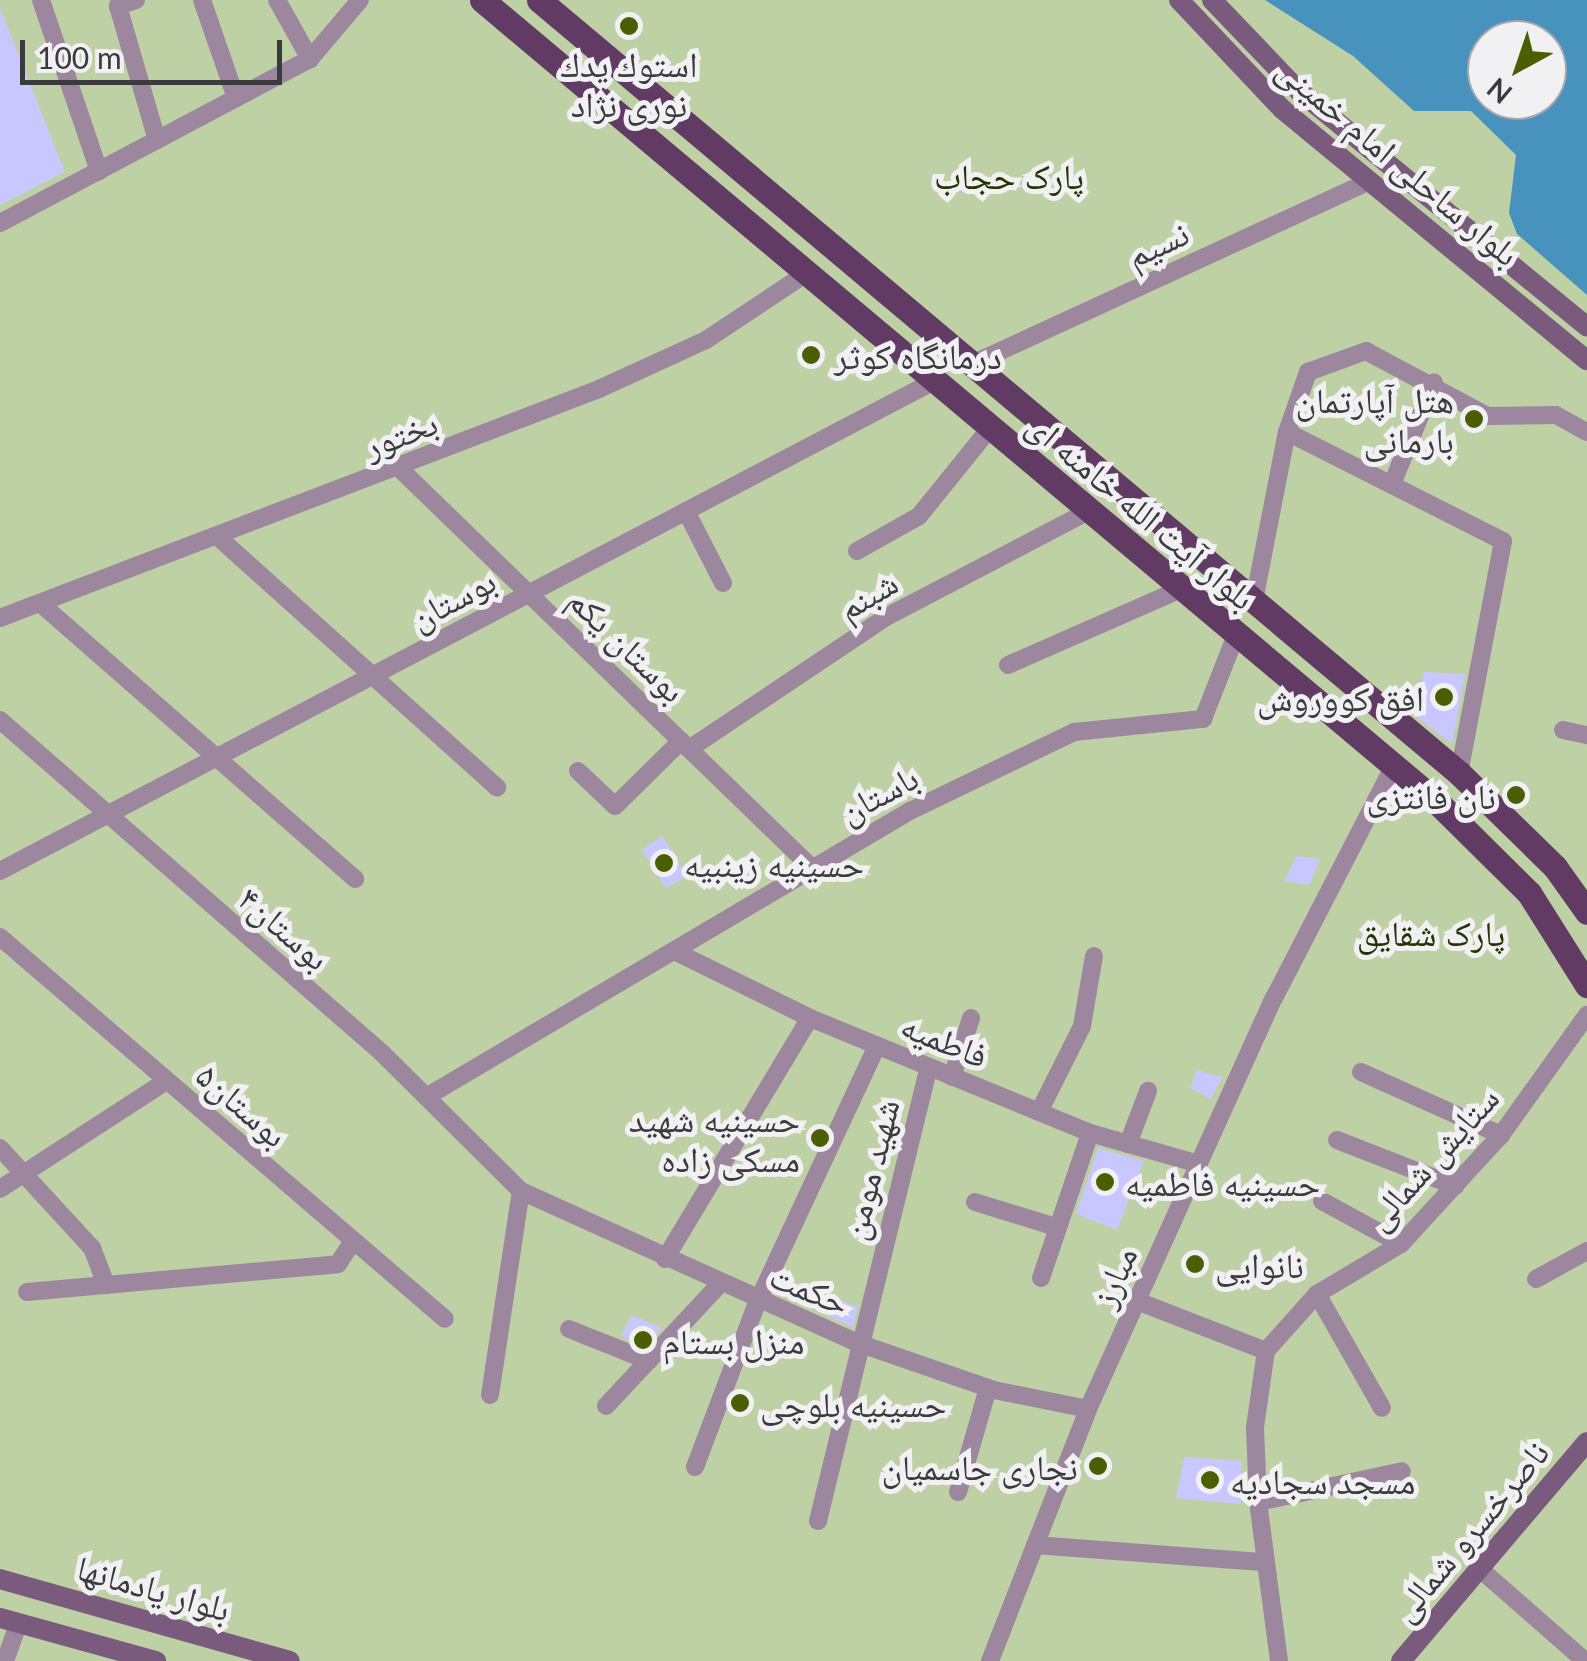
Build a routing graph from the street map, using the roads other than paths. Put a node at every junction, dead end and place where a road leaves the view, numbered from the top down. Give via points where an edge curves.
1 (41, 0) edge
2 (136, 0) edge
3 (202, 0) edge
4 (277, 0) edge
5 (360, 0) edge
6 (482, 0) edge
7 (539, 0) edge
8 (1179, 0) edge
9 (1212, 0) edge
10 (310, 59) junction
11 (236, 98) junction
12 (157, 140) junction
13 (99, 171) junction
14 (1369, 181) junction
15 (0, 223) edge
16 (807, 273) junction
17 (1587, 327) edge
18 (1587, 360) edge
19 (972, 364) junction
20 (934, 381) junction
21 (1434, 382) junction
22 (990, 428) junction
23 (1288, 432) junction
24 (1587, 432) edge
25 (400, 468) junction
26 (1392, 484) junction
27 (686, 511) junction
28 (1089, 511) junction
29 (218, 536) junction
30 (857, 550) dead end
31 (723, 583) dead end
32 (1182, 589) junction
33 (530, 593) junction
34 (1254, 601) junction
35 (40, 603) junction
36 (0, 618) edge
37 (1236, 634) junction
38 (1008, 664) dead end
39 (374, 677) junction
40 (0, 720) edge
41 (1563, 730) dead end
42 (1587, 735) edge
43 (685, 745) junction
44 (218, 758) junction
45 (1394, 766) junction
46 (578, 771) dead end
47 (1459, 773) junction
48 (497, 787) dead end
49 (105, 816) junction
50 (810, 866) junction
51 (0, 871) edge
52 (356, 879) dead end
53 (1587, 910) edge
54 (0, 937) edge
55 (674, 951) junction
56 (1094, 956) dead end
57 (1587, 985) edge
58 (1587, 1014) edge
59 (810, 1018) junction
60 (972, 1018) dead end
61 (878, 1046) junction
62 (929, 1067) junction
63 (1360, 1072) dead end
64 (952, 1077) junction
65 (166, 1080) junction
66 (1148, 1091) dead end
67 (426, 1096) junction
68 (1040, 1112) junction
69 (1090, 1133) junction
70 (1502, 1135) junction
71 (1337, 1140) dead end
72 (1128, 1144) junction
73 (0, 1148) edge
74 (1199, 1164) junction
75 (26, 1172) junction
76 (1455, 1186) junction
77 (0, 1188) edge
78 (521, 1191) junction
79 (1322, 1201) dead end
80 (975, 1202) dead end
81 (1056, 1227) junction
82 (353, 1240) junction
83 (1401, 1244) junction
84 (1587, 1251) edge
85 (665, 1259) junction
86 (1041, 1278) dead end
87 (1536, 1279) dead end
88 (106, 1285) junction
89 (719, 1285) junction
90 (27, 1292) dead end
91 (1317, 1294) junction
92 (1137, 1301) junction
93 (758, 1303) junction
94 (446, 1319) dead end
95 (569, 1329) dead end
96 (858, 1343) junction
97 (1266, 1352) junction
98 (649, 1361) junction
99 (988, 1388) junction
100 (490, 1395) dead end
101 (606, 1406) dead end
102 (1382, 1408) dead end
103 (1088, 1409) junction
104 (1587, 1442) edge
105 (695, 1466) dead end
106 (1402, 1471) dead end
107 (958, 1492) dead end
108 (1258, 1502) junction
109 (818, 1522) dead end
110 (1035, 1545) junction
111 (1260, 1562) junction
112 (1480, 1569) junction
113 (0, 1580) edge
114 (9, 1620) edge
115 (257, 1656) edge
116 (5, 1661) edge
117 (156, 1661) edge
118 (290, 1661) edge
119 (990, 1661) edge
120 (1279, 1661) edge
121 (1401, 1661) edge
122 (1585, 1661) edge

1 - 13 street
2 - 12 street via 118,6
3 - 11 street
4 - 10 street
5 - 10 street
6 - 16 main road, بلوار آیت الله خامنه ای
7 - 19 main road, بلوار آیت الله خامنه ای
8 - 14 main road, بلوار ساحلی امام خمینی via 1282,109
9 - 17 main road, بلوار ساحلی امام خمینی via 1298,90
10 - 11 street
11 - 12 street
12 - 13 street
13 - 15 street
14 - 18 main road, بلوار ساحلی امام خمینی
14 - 19 street, نسیم
16 - 20 main road, بلوار آیت الله خامنه ای
16 - 25 street, بختور via 706,340
19 - 34 main road, بلوار آیت الله خامنه ای
20 - 22 main road, بلوار آیت الله خامنه ای
20 - 27 street, بوستان
21 - 23 street via 1366,351 1308,372
21 - 24 street via 1487,416 1556,415
21 - 26 street
22 - 28 main road, بلوار آیت الله خامنه ای
22 - 30 street via 919,516
23 - 26 street
23 - 34 street
25 - 29 street, بختور
25 - 33 street, بوستان یکم
26 - 47 street via 1503,541
27 - 31 street
27 - 33 street, بوستان
28 - 32 main road, بلوار آیت الله خامنه ای
28 - 43 street, شبنم via 888,616
29 - 35 street, بختور
29 - 39 street
32 - 37 main road, بلوار آیت الله خامنه ای
32 - 38 street
33 - 39 street, بوستان
33 - 43 street, بوستان یکم
34 - 47 main road, بلوار آیت الله خامنه ای
35 - 36 street, بختور
35 - 44 street
37 - 45 main road, بلوار آیت الله خامنه ای
37 - 50 street, باستان via 1204,719 1074,732
39 - 44 street, بوستان
39 - 48 street
40 - 49 street, بوستان۴
41 - 42 street
43 - 46 street, شبنم via 615,806
43 - 50 street, بوستان یکم
44 - 49 street, بوستان
44 - 52 street
45 - 57 main road, بلوار آیت الله خامنه ای via 1508,870
45 - 74 street, مبارز
47 - 53 main road, بلوار آیت الله خامنه ای
49 - 51 street, بوستان
49 - 67 street, بوستان۴
50 - 55 street, باستان
54 - 65 street, بوستان۵
55 - 59 street, فاطمیه
55 - 67 street, باستان
56 - 68 street via 1082,1026
58 - 70 street, ستایش شمالی
59 - 61 street, فاطمیه
59 - 85 street
60 - 64 street
61 - 62 street, فاطمیه
61 - 93 street
62 - 64 street, فاطمیه
62 - 96 street, شهید مومن
63 - 70 street
64 - 68 street, فاطمیه
65 - 75 street
65 - 82 street, بوستان۵
66 - 72 street
67 - 78 street, بوستان۴
68 - 69 street, فاطمیه
69 - 72 street, فاطمیه
69 - 81 street
70 - 76 street, ستایش شمالی
71 - 76 street
72 - 74 street, فاطمیه
73 - 75 street
74 - 92 street, مبارز
75 - 77 street
75 - 88 street via 92,1248
76 - 83 street, ستایش شمالی
78 - 85 street, حکمت
78 - 100 street
79 - 83 street
80 - 81 street
81 - 86 street
82 - 88 street via 338,1264
82 - 94 street, بوستان۵
83 - 91 street, ستایش شمالی
84 - 87 street
85 - 89 street, حکمت
88 - 90 street
89 - 93 street, حکمت
89 - 98 street
91 - 97 street, ستایش شمالی
91 - 102 street
92 - 97 street
92 - 103 street, مبارز
93 - 96 street, حکمت
93 - 105 street
95 - 98 street
96 - 99 street, حکمت
96 - 109 street, شهید مومن
97 - 108 street via 1255,1427
98 - 101 street
99 - 103 street, حکمت
99 - 107 street
103 - 110 street, مبارز
104 - 112 main road, ناصرخسرو شمالی
106 - 108 street
108 - 111 street
110 - 111 street
110 - 119 street, مبارز
111 - 120 street
112 - 121 main road, ناصرخسرو شمالی
112 - 122 street
113 - 115 main road, بلوار یادمانها
114 - 116 street
114 - 117 main road, بلوار یادمانها
115 - 118 main road, بلوار یادمانها

